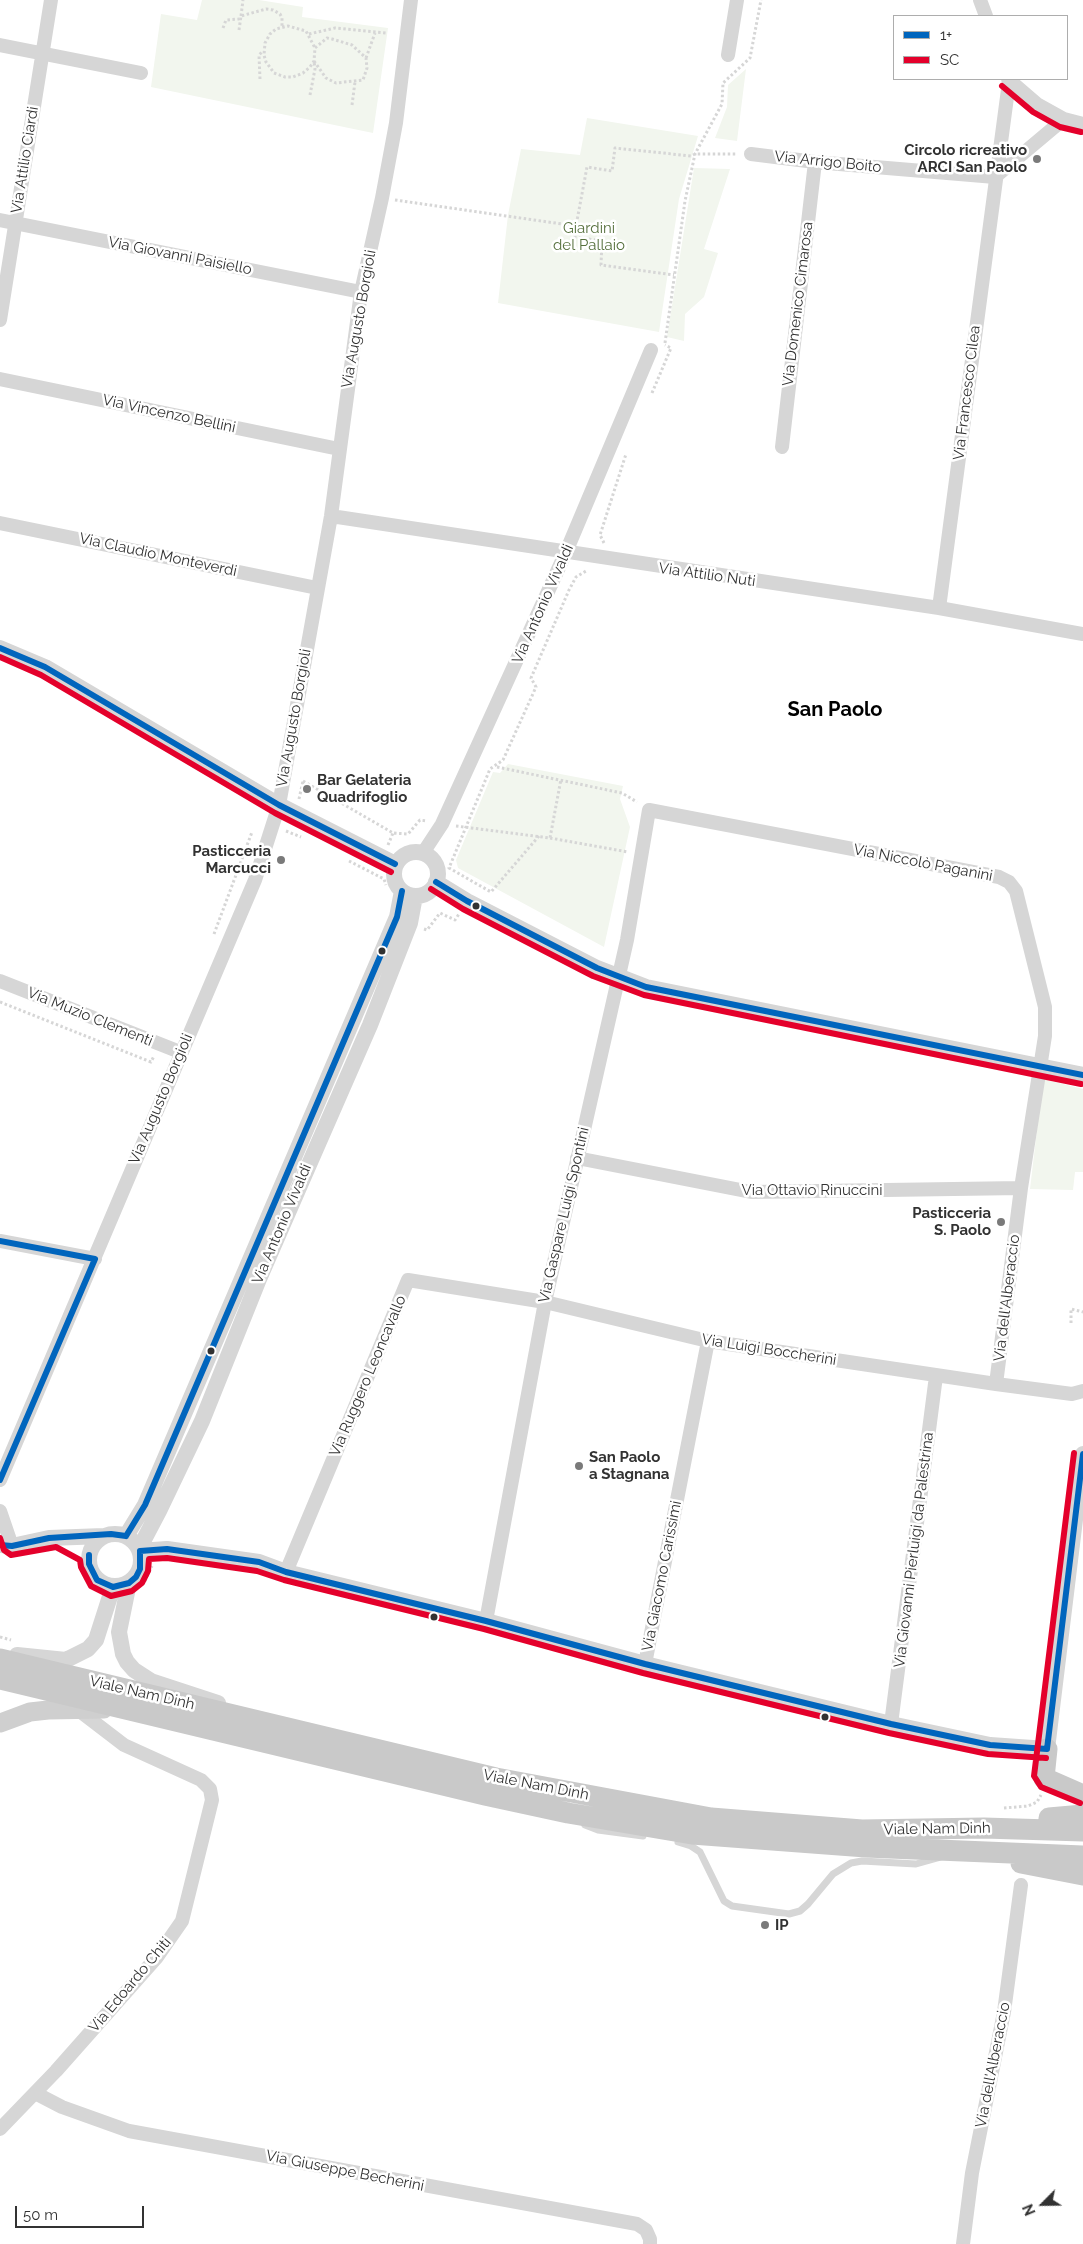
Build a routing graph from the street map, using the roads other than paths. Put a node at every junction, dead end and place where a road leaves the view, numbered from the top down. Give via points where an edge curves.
1 (51, 0) edge
2 (411, 0) edge
3 (737, 0) edge
4 (980, 0) edge
5 (986, 15) edge
6 (0, 45) edge
7 (42, 54) junction
8 (728, 54) dead end
9 (141, 74) dead end
10 (1008, 80) edge
11 (1064, 118) junction
12 (1083, 124) edge
13 (751, 154) road end
14 (815, 162) junction
15 (995, 177) junction
16 (0, 220) edge
17 (14, 223) junction
18 (360, 292) junction
19 (0, 320) edge
20 (651, 350) road end
21 (0, 379) edge
22 (782, 447) dead end
23 (339, 449) junction
24 (331, 516) junction
25 (0, 523) edge
26 (566, 552) junction
27 (317, 588) junction
28 (940, 608) junction
29 (1083, 634) edge
30 (0, 648) edge
31 (279, 805) junction
32 (649, 810) joint
33 (423, 853) junction
34 (395, 864) junction
35 (436, 882) junction
36 (409, 894) junction
37 (617, 977) junction
38 (0, 981) edge
39 (180, 1052) junction
40 (1041, 1066) junction
41 (1083, 1075) edge
42 (577, 1158) junction
43 (1020, 1188) junction
44 (0, 1241) edge
45 (95, 1259) junction
46 (545, 1302) junction
47 (708, 1342) junction
48 (936, 1376) junction
49 (996, 1384) junction
50 (1083, 1391) edge
51 (1083, 1454) edge
52 (0, 1480) edge
53 (0, 1511) edge
54 (1078, 1529) edge
55 (104, 1536) junction
56 (126, 1536) junction
57 (57, 1538) junction
58 (6, 1545) edge
59 (140, 1550) junction
60 (89, 1555) junction
61 (286, 1572) junction
62 (121, 1585) junction
63 (486, 1621) junction
64 (0, 1653) edge
65 (0, 1659) edge
66 (645, 1664) junction
67 (0, 1679) edge
68 (77, 1709) junction
69 (130, 1710) junction
70 (0, 1723) edge
71 (270, 1723) junction
72 (891, 1724) junction
73 (1047, 1750) junction
74 (1083, 1795) edge
75 (568, 1813) junction
76 (1083, 1815) edge
77 (984, 1828) junction
78 (1083, 1831) edge
79 (654, 1838) dead end
80 (673, 1841) dead end
81 (956, 1851) junction
82 (990, 1853) junction
83 (1083, 1856) edge
84 (1083, 1875) edge
85 (1022, 1885) dead end
86 (35, 2093) junction
87 (0, 2129) edge
88 (650, 2244) edge
89 (963, 2244) edge

1 - 7 street, Via Attilio Ciardi
2 - 18 street, Via Augusto Borgioli via 396,123
3 - 8 street
4 - 5 street
6 - 7 street
7 - 9 street
7 - 17 street, Via Attilio Ciardi
10 - 11 street via 1036,104
10 - 15 street, Via Francesco Cilea
11 - 12 street
11 - 15 street
13 - 14 street, Via Arrigo Boito
14 - 15 street, Via Arrigo Boito
14 - 22 street, Via Domenico Cimarosa
15 - 28 street, Via Francesco Cilea
16 - 17 street, Via Giovanni Paisiello
17 - 18 street, Via Giovanni Paisiello
17 - 19 street, Via Attilio Ciardi
18 - 23 street, Via Augusto Borgioli
20 - 26 street, Via Antonio Vivaldi
21 - 23 street, Via Vincenzo Bellini
23 - 24 street, Via Augusto Borgioli
24 - 26 street, Via Attilio Nuti
24 - 27 street, Via Augusto Borgioli
25 - 27 street, Via Claudio Monteverdi
26 - 28 street, Via Attilio Nuti
26 - 33 street, Via Antonio Vivaldi via 442,824
27 - 31 street, Via Augusto Borgioli
28 - 29 street, Via Attilio Nuti
30 - 31 street via 45,667
31 - 34 street
31 - 39 street, Via Augusto Borgioli via 255,880
32 - 37 street, Via Gaspare Luigi Spontini via 627,940
32 - 40 street, Via Niccolò Paganini via 999,877 1009,882 1020,903 1045,1007
33 - 34 street via 404,854
33 - 35 street via 435,863
34 - 36 street via 394,877
35 - 36 street via 429,892
35 - 37 street
36 - 56 street, Via Antonio Vivaldi via 145,1505
36 - 59 street, Via Antonio Vivaldi via 410,923 370,1025 259,1279 202,1421
37 - 40 street via 646,987
37 - 42 street, Via Gaspare Luigi Spontini
38 - 39 street, Via Muzio Clementi
39 - 45 street, Via Augusto Borgioli
40 - 41 street
40 - 43 street, Via dell'Alberaccio
42 - 43 street, Via Ottavio Rinuccini via 751,1192
42 - 46 street, Via Gaspare Luigi Spontini
43 - 49 street, Via dell'Alberaccio
44 - 45 street
45 - 52 street, Via Augusto Borgioli
46 - 47 street, Via Luigi Boccherini
46 - 61 street, Via Ruggero Leoncavallo via 408,1280
46 - 63 street, Via Gaspare Luigi Spontini
47 - 48 street, Via Luigi Boccherini
47 - 66 street, Via Giacomo Carissimi
48 - 49 street, Via Luigi Boccherini
48 - 72 street, Via Giovanni Pierluigi da Palestrina
49 - 50 street via 1072,1394
51 - 54 street
53 - 58 street
54 - 73 street
55 - 56 street
55 - 57 street
55 - 60 street
56 - 59 street
57 - 58 street
57 - 60 street
59 - 61 street via 167,1549 259,1562
59 - 62 street via 140,1569
60 - 62 street via 89,1564 97,1580
61 - 63 street
62 - 64 street via 96,1640 77,1657 54,1660
62 - 71 street via 119,1632 123,1654 134,1670 151,1681
63 - 66 street
65 - 71 main road, Viale Nam Dinh
66 - 72 street
67 - 69 main road, Viale Nam Dinh
68 - 69 main road
68 - 70 main road via 30,1712
68 - 86 street, Via Edoardo Chiti via 124,1745 201,1780 210,1789 212,1800 182,1921 157,1957
69 - 75 main road, Viale Nam Dinh
71 - 77 main road, Viale Nam Dinh via 496,1778 711,1818 862,1830
72 - 73 street via 990,1745
73 - 74 main road via 1044,1778
75 - 79 lane via 598,1830
75 - 81 main road, Viale Nam Dinh via 692,1834
76 - 77 main road
77 - 78 main road, Viale Nam Dinh
80 - 81 lane via 700,1852 724,1901 732,1906 789,1914 800,1911 833,1874 851,1863 916,1864
81 - 82 main road, Viale Nam Dinh
82 - 83 main road, Viale Nam Dinh
82 - 84 main road via 1029,1866
85 - 89 street, Via dell'Alberaccio via 1004,2012 972,2173
86 - 87 street, Via Edoardo Chiti
86 - 88 street, Via Giuseppe Becherini via 62,2107 129,2131 637,2224 646,2230

